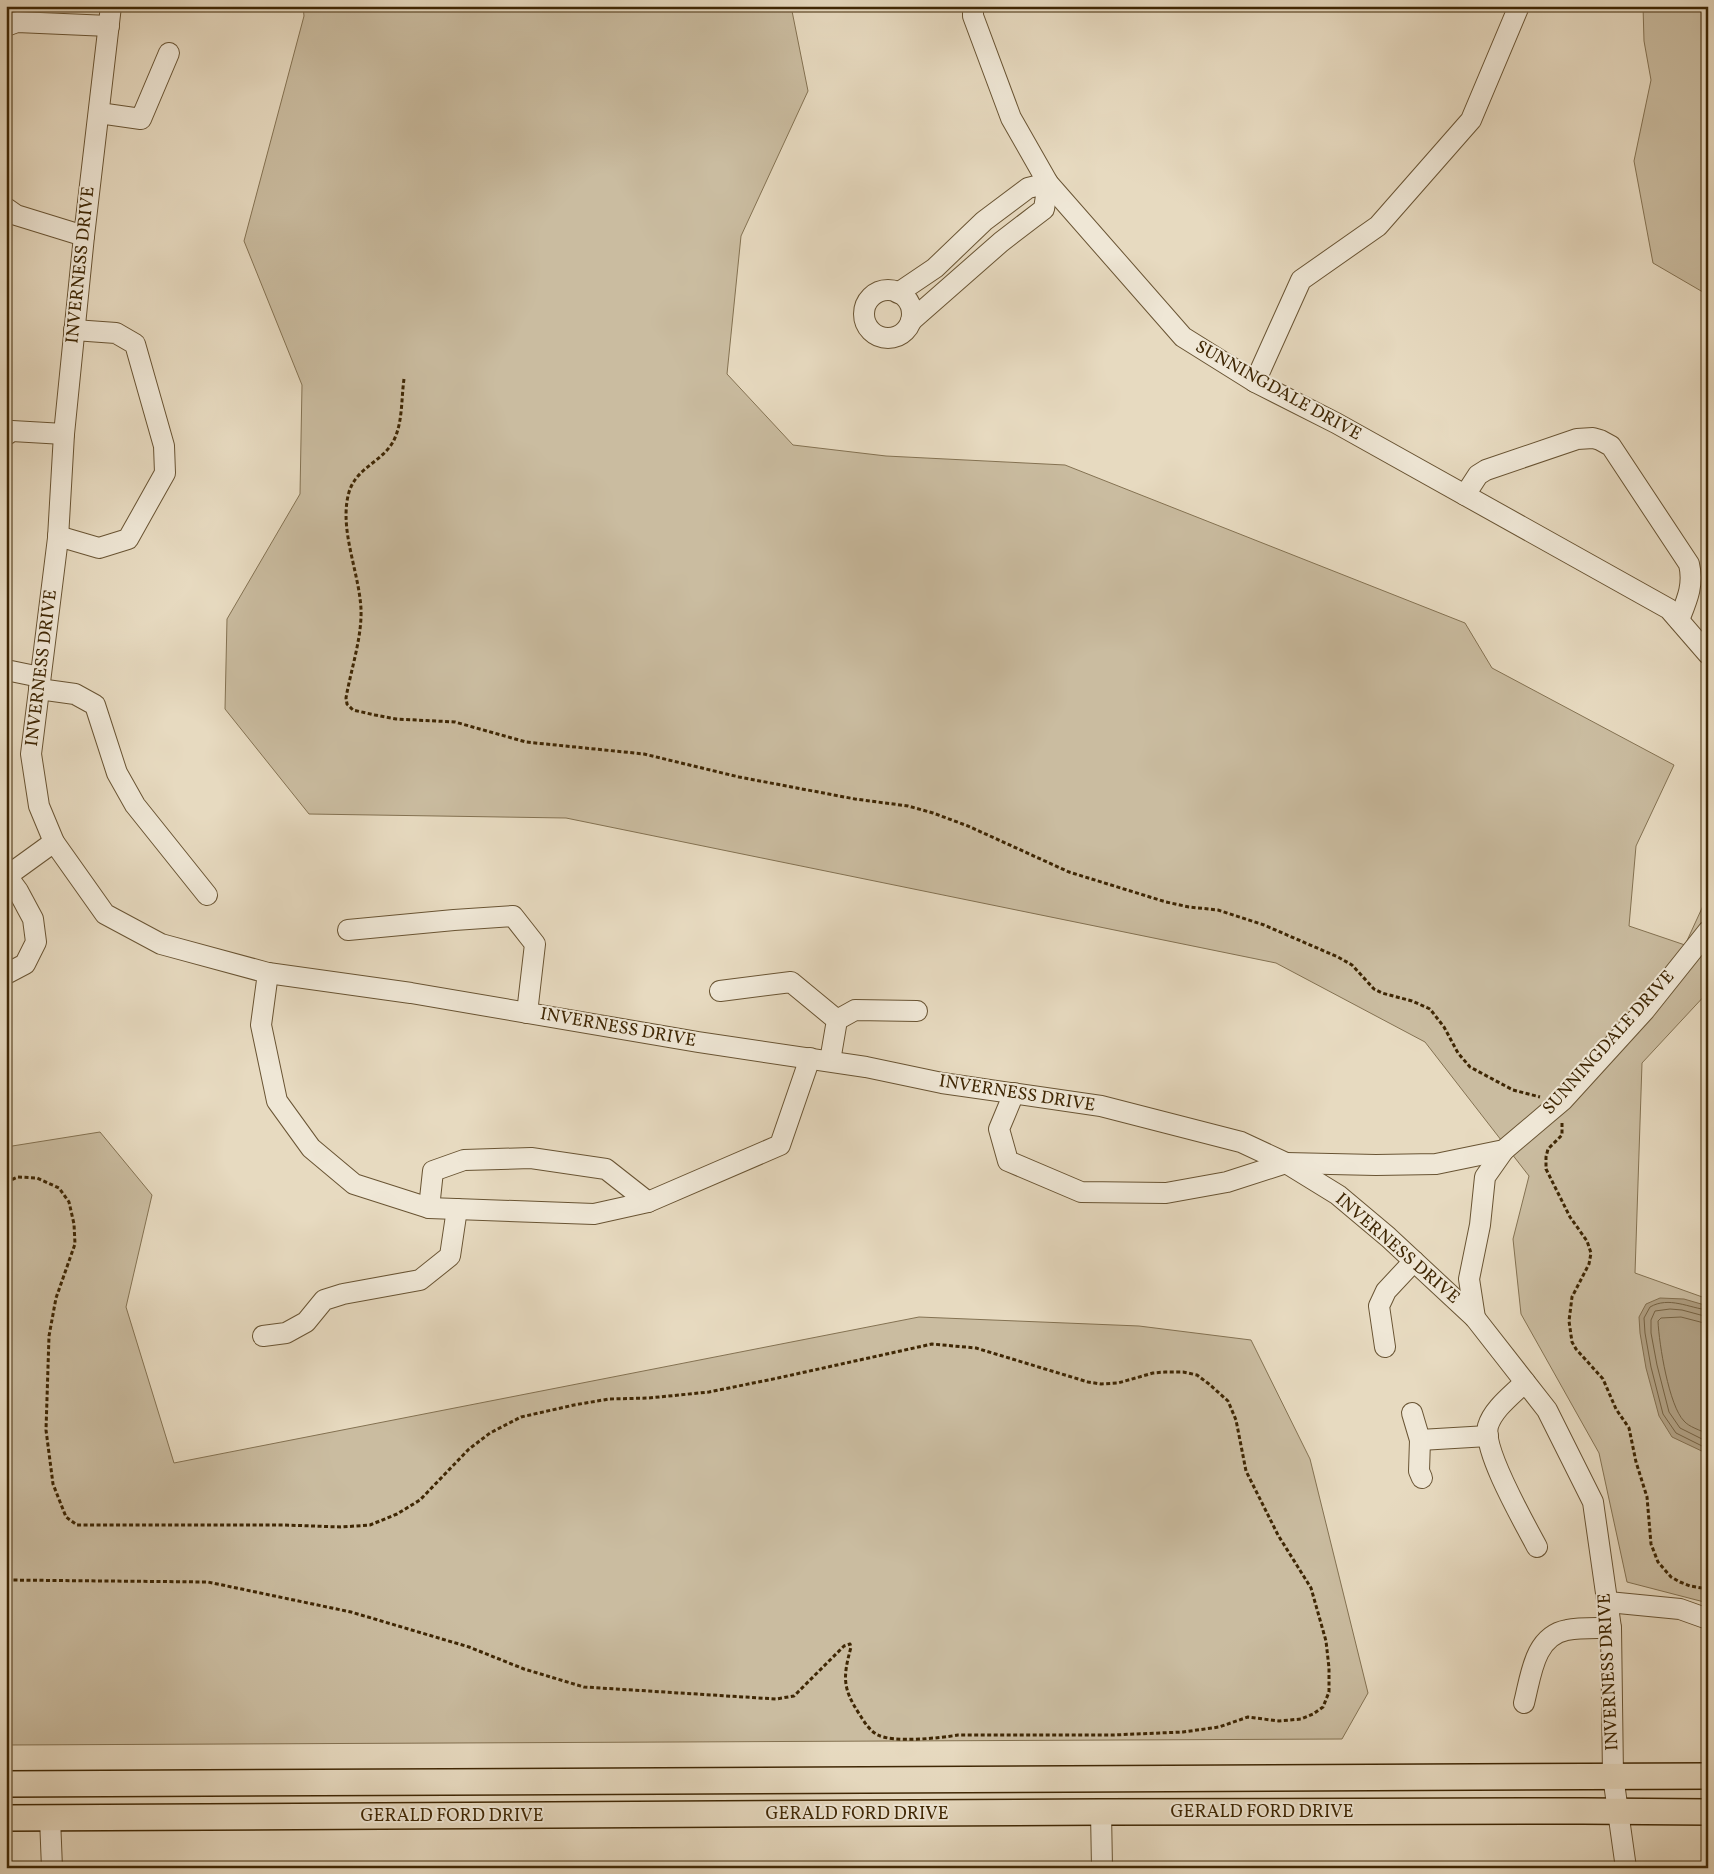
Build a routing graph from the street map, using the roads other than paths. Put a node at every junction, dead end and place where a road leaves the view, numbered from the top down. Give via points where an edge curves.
1 (111, 6) edge
2 (973, 6) edge
3 (1519, 6) edge
4 (6, 26) edge
5 (109, 26) junction
6 (169, 53) dead end
7 (99, 113) junction
8 (1048, 183) junction
9 (6, 208) edge
10 (984, 221) junction
11 (84, 236) junction
12 (1001, 242) junction
13 (935, 268) junction
14 (952, 286) junction
15 (898, 293) junction
16 (911, 321) junction
17 (74, 330) junction
18 (1255, 382) junction
19 (64, 434) junction
20 (6, 435) edge
21 (1465, 495) junction
22 (58, 536) junction
23 (1679, 620) junction
24 (1708, 654) edge
25 (6, 670) edge
26 (40, 683) junction
27 (54, 842) junction
28 (7, 876) edge
29 (207, 895) dead end
30 (348, 930) dead end
31 (1708, 931) edge
32 (268, 973) junction
33 (6, 974) edge
34 (720, 991) dead end
35 (917, 1011) dead end
36 (527, 1013) junction
37 (837, 1020) junction
38 (810, 1058) junction
39 (830, 1061) junction
40 (1014, 1093) junction
41 (1504, 1150) junction
42 (1286, 1163) junction
43 (648, 1202) junction
44 (428, 1208) junction
45 (457, 1208) junction
46 (1414, 1261) junction
47 (1475, 1318) junction
48 (263, 1336) dead end
49 (1385, 1347) dead end
50 (1525, 1382) junction
51 (1412, 1413) dead end
52 (1488, 1436) junction
53 (1420, 1440) junction
54 (1422, 1478) dead end
55 (1537, 1547) dead end
56 (1608, 1602) junction
57 (1708, 1619) edge
58 (1610, 1628) junction
59 (1524, 1703) dead end
60 (1614, 1776) junction
61 (1708, 1776) edge
62 (6, 1784) edge
63 (1101, 1812) junction
64 (1619, 1812) junction
65 (1708, 1812) edge
66 (6, 1818) edge
67 (50, 1818) junction
68 (52, 1868) edge
69 (1102, 1868) edge
70 (1626, 1868) edge

1 - 5 street, INVERNESS DRIVE
2 - 8 street, SUNNINGDALE DRIVE via 973,16 1011,118
3 - 18 street via 1471,120 1378,226 1301,280
4 - 5 street via 17,22
5 - 7 street, INVERNESS DRIVE
6 - 7 street via 141,119
7 - 11 street, INVERNESS DRIVE
8 - 10 street via 1028,188
8 - 12 street via 1044,209
8 - 18 street, SUNNINGDALE DRIVE via 1183,337
9 - 11 street via 16,216
10 - 12 street
10 - 13 street
11 - 17 street, INVERNESS DRIVE
12 - 14 street
13 - 14 street
13 - 15 street
14 - 16 street
15 - 16 street via 912,310
15 - 16 street via 878,292 869,299 865,308 866,324 876,335 887,338 906,330
17 - 19 street, INVERNESS DRIVE
17 - 22 street via 116,333 135,344 164,446 165,474 128,539 99,548
18 - 21 street, SUNNINGDALE DRIVE
19 - 20 street via 12,431
19 - 22 street, INVERNESS DRIVE
21 - 23 street, SUNNINGDALE DRIVE via 1670,609
21 - 23 street via 1478,475 1486,470 1577,439 1600,440 1610,446 1689,564 1692,583
22 - 26 street, INVERNESS DRIVE
23 - 24 street, SUNNINGDALE DRIVE
25 - 26 street
26 - 27 street, INVERNESS DRIVE via 31,754 39,806
26 - 29 street via 75,694 96,705 117,773 136,805
27 - 28 street
27 - 32 street, INVERNESS DRIVE via 106,914 161,944
28 - 33 street via 33,919 36,942 25,964
30 - 36 street via 513,916 535,944
31 - 41 street, SUNNINGDALE DRIVE via 1645,1010 1562,1100
32 - 36 street, INVERNESS DRIVE
32 - 44 street via 261,1025 278,1101 311,1148 354,1184
34 - 37 street via 791,982
35 - 37 street via 855,1010
36 - 38 street, INVERNESS DRIVE
37 - 39 street
38 - 39 street, INVERNESS DRIVE
38 - 43 street via 780,1145
39 - 40 street, INVERNESS DRIVE
40 - 42 street, INVERNESS DRIVE via 1101,1106 1232,1139
40 - 42 street via 1000,1129 1008,1161 1081,1192 1166,1192 1227,1182
41 - 42 street, SUNNINGDALE DRIVE via 1436,1164
41 - 47 street, SUNNINGDALE DRIVE via 1485,1177 1469,1279
42 - 46 street, INVERNESS DRIVE via 1338,1194
43 - 44 street via 606,1170 531,1158 483,1159 464,1160 433,1172
43 - 45 street via 594,1214
44 - 45 street
45 - 48 street via 450,1256 420,1280 324,1300 306,1322 286,1333
46 - 47 street, INVERNESS DRIVE
46 - 49 street via 1386,1291 1379,1306
47 - 50 street, INVERNESS DRIVE
50 - 52 street via 1495,1412 1488,1427
50 - 56 street, INVERNESS DRIVE via 1547,1410 1593,1502
51 - 53 street
52 - 53 street
52 - 55 street via 1495,1463
53 - 54 street via 1419,1471
56 - 57 street via 1680,1609
56 - 58 street, INVERNESS DRIVE
58 - 59 street via 1566,1630 1554,1635 1537,1654
58 - 60 street, INVERNESS DRIVE
60 - 61 main road, GERALD FORD DRIVE
60 - 62 main road, GERALD FORD DRIVE
60 - 64 street, INVERNESS DRIVE
63 - 64 main road, GERALD FORD DRIVE
63 - 67 main road, GERALD FORD DRIVE
63 - 69 street
64 - 65 main road, GERALD FORD DRIVE
64 - 70 street, INVERNESS DRIVE
66 - 67 main road, GERALD FORD DRIVE
67 - 68 street

